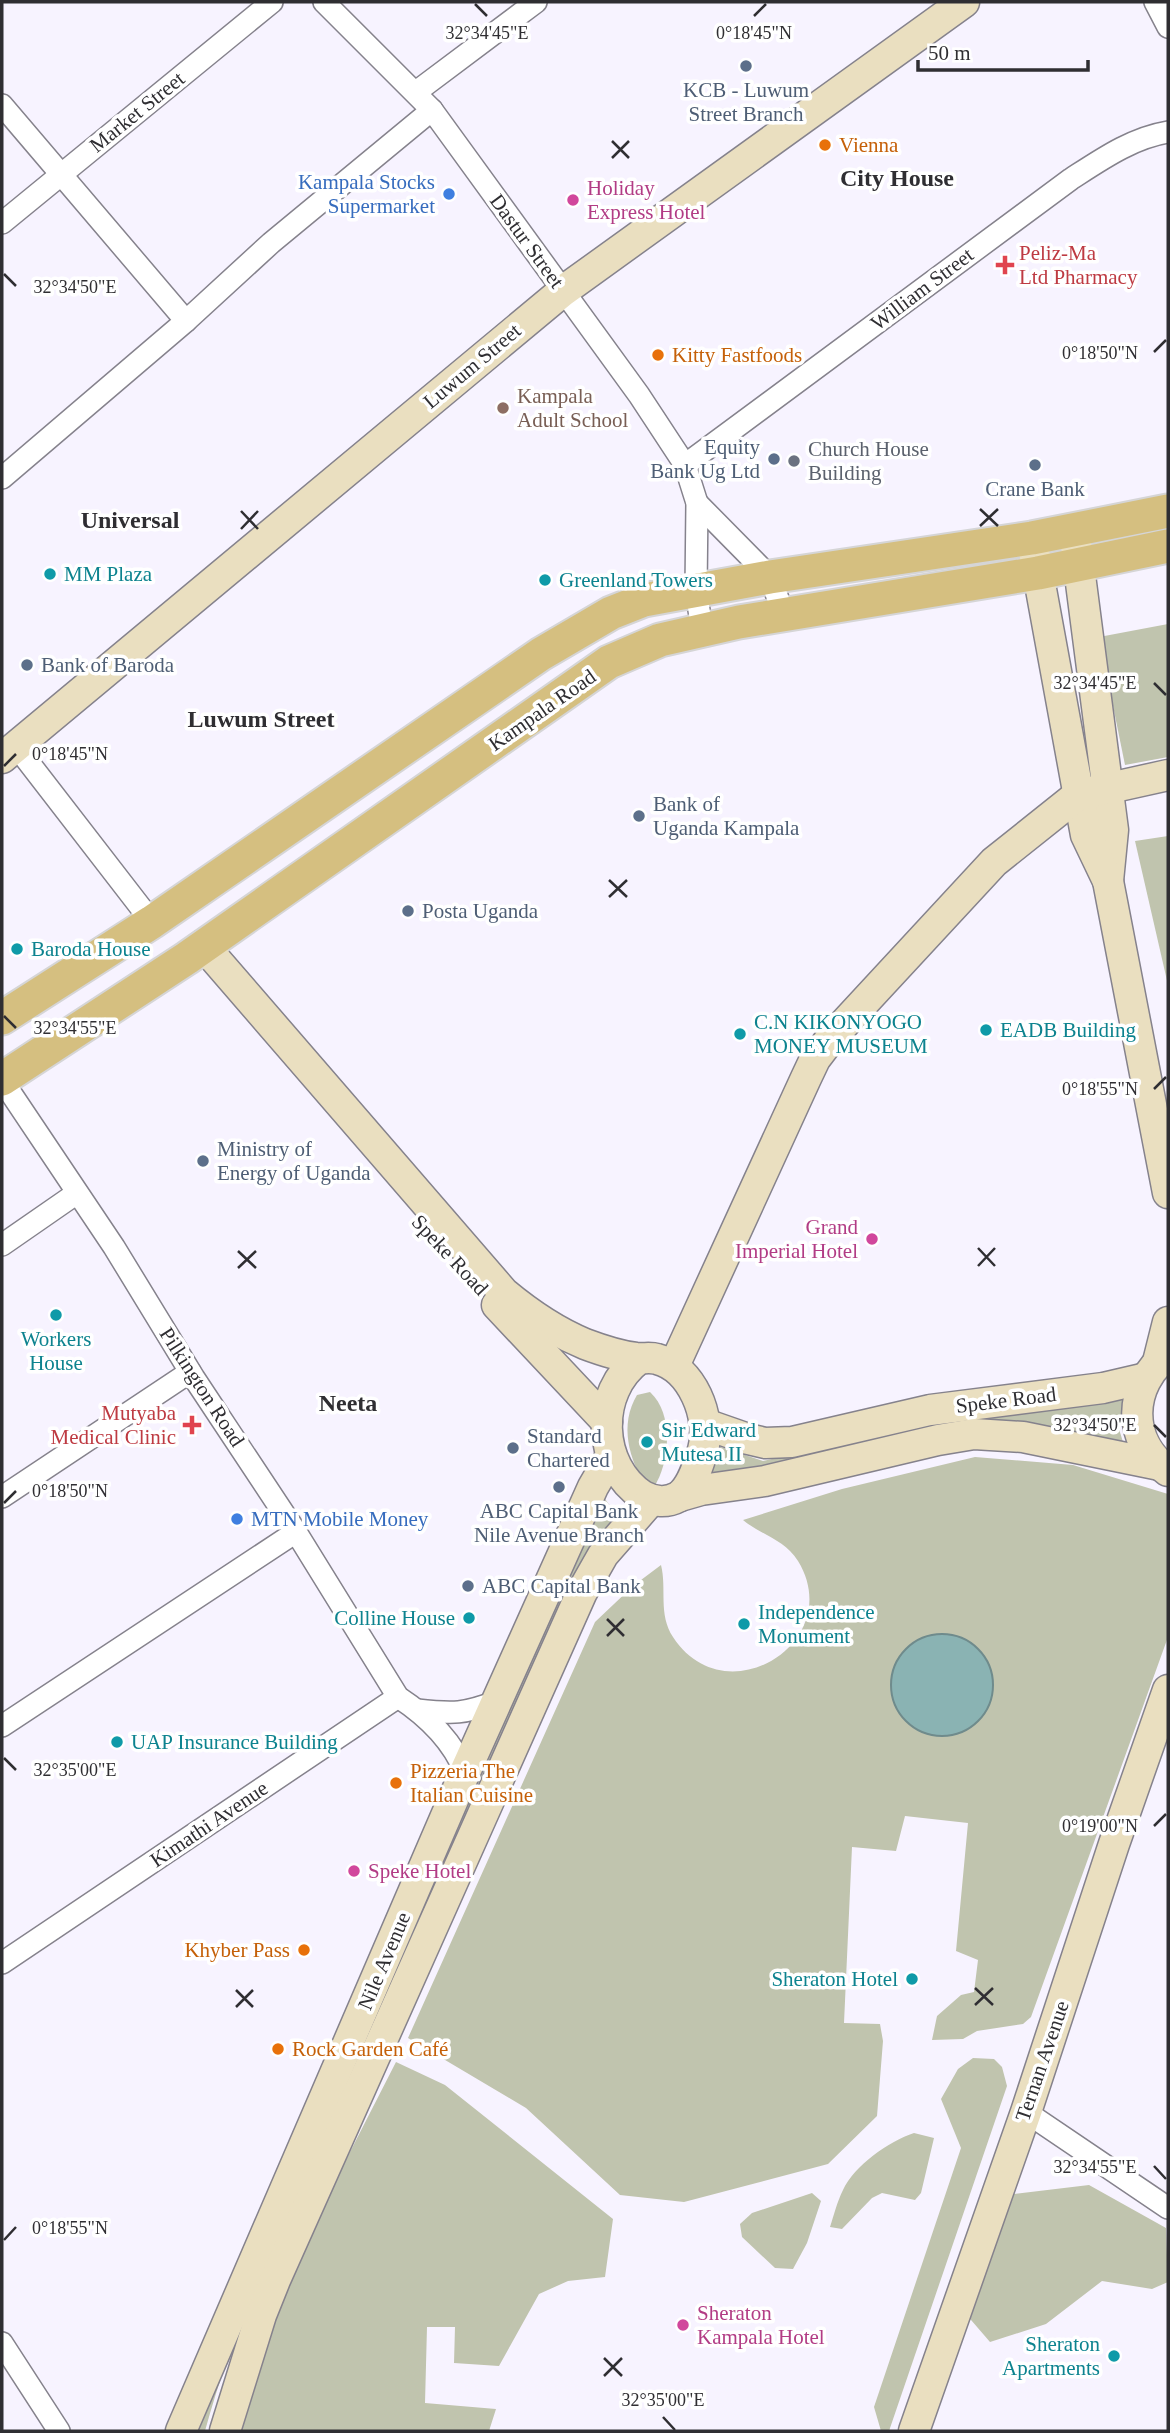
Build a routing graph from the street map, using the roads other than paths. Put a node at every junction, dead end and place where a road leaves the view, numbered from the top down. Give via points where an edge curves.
1 (272, 2) edge
2 (324, 2) edge
3 (536, 2) edge
4 (964, 2) edge
5 (1155, 2) edge
6 (1168, 27) edge
7 (416, 92) junction
8 (2, 106) edge
9 (432, 110) junction
10 (1168, 132) edge
11 (61, 173) junction
12 (2, 223) edge
13 (564, 290) junction
14 (186, 321) junction
15 (685, 465) junction
16 (2, 478) edge
17 (697, 503) junction
18 (1168, 511) edge
19 (1074, 529) junction
20 (1032, 538) junction
21 (1168, 547) edge
22 (1078, 565) junction
23 (1038, 573) junction
24 (770, 577) junction
25 (696, 591) junction
26 (784, 615) junction
27 (702, 629) junction
28 (9, 752) edge
29 (1168, 775) edge
30 (1107, 788) junction
31 (1078, 795) junction
32 (1108, 881) junction
33 (152, 922) junction
34 (195, 951) junction
35 (2, 1018) edge
36 (2, 1080) edge
37 (77, 1193) junction
38 (1168, 1193) edge
39 (2, 1245) edge
40 (1168, 1322) edge
41 (639, 1359) junction
42 (1157, 1365) edge
43 (674, 1366) junction
44 (190, 1371) junction
45 (607, 1422) junction
46 (705, 1424) junction
47 (611, 1456) junction
48 (1164, 1468) edge
49 (680, 1496) junction
50 (2, 1497) edge
51 (651, 1500) junction
52 (296, 1532) junction
53 (1168, 1690) edge
54 (398, 1697) junction
55 (498, 1700) junction
56 (417, 1710) junction
57 (2, 1726) edge
58 (465, 1772) junction
59 (2, 1964) edge
60 (1026, 2112) junction
61 (1168, 2208) edge
62 (2, 2343) edge
63 (59, 2431) edge
64 (181, 2431) edge
65 (225, 2431) edge
66 (914, 2431) edge

1 - 11 street, Market Street
2 - 7 street, Dastur Street
3 - 7 street
4 - 13 main road, Luwum Street
5 - 6 street
7 - 9 street, Dastur Street
8 - 11 street
9 - 13 street, Dastur Street
9 - 14 street via 271,243
10 - 15 street, William Street via 1116,150 1071,179
11 - 12 street, Market Street
11 - 14 street
13 - 15 street, Dastur Street
13 - 28 main road, Luwum Street
14 - 16 street
15 - 17 street, Dastur Street
17 - 24 street, Dastur Street
17 - 25 street, Dastur Street
18 - 19 main road, Kampala Road
19 - 20 main road, Kampala Road
19 - 22 main road
20 - 23 main road
20 - 24 main road, Kampala Road
21 - 22 main road, Kampala Road
22 - 23 main road, Kampala Road
22 - 30 main road
23 - 26 main road, Kampala Road
23 - 31 main road
24 - 25 main road, Kampala Road
24 - 26 street, Dastur Street
25 - 27 street, Dastur Street
25 - 33 main road, Kampala Road via 644,600 582,629
26 - 27 main road, Kampala Road
27 - 34 main road, Kampala Road via 660,640 609,662
28 - 33 street
29 - 30 main road
30 - 31 main road
30 - 32 main road via 1113,830
31 - 32 main road via 1086,835
31 - 43 main road via 994,862 815,1059
32 - 38 main road
33 - 35 main road, Kampala Road
34 - 36 main road, Kampala Road
34 - 41 main road, Speke Road via 504,1293 527,1312 583,1343
34 - 45 main road, Speke Road via 427,1232
36 - 37 street, Pilkington Road
37 - 39 street
37 - 44 street, Pilkington Road
40 - 42 main road
41 - 43 main road via 655,1358
41 - 45 main road via 621,1378 609,1404
42 - 46 main road, Speke Road via 1103,1388 930,1409 792,1443 757,1441
42 - 48 main road via 1139,1396 1138,1424 1148,1451
43 - 46 main road via 694,1392
44 - 50 street
44 - 52 street, Pilkington Road
45 - 47 main road
46 - 49 main road via 699,1463
47 - 51 main road via 626,1482
47 - 55 main road, Nile Avenue
48 - 49 main road, Speke Road via 1023,1437 974,1434
49 - 51 main road
51 - 65 main road, Nile Avenue via 603,1555 582,1592 279,2269
52 - 54 street, Pilkington Road
52 - 57 street
53 - 60 main road, Ternan Avenue
54 - 56 street
54 - 59 street, Kimathi Avenue
55 - 56 street via 471,1711
55 - 58 main road, Nile Avenue
56 - 58 street via 457,1753
58 - 64 main road, Nile Avenue
60 - 61 street
60 - 66 main road, Ternan Avenue
62 - 63 street

